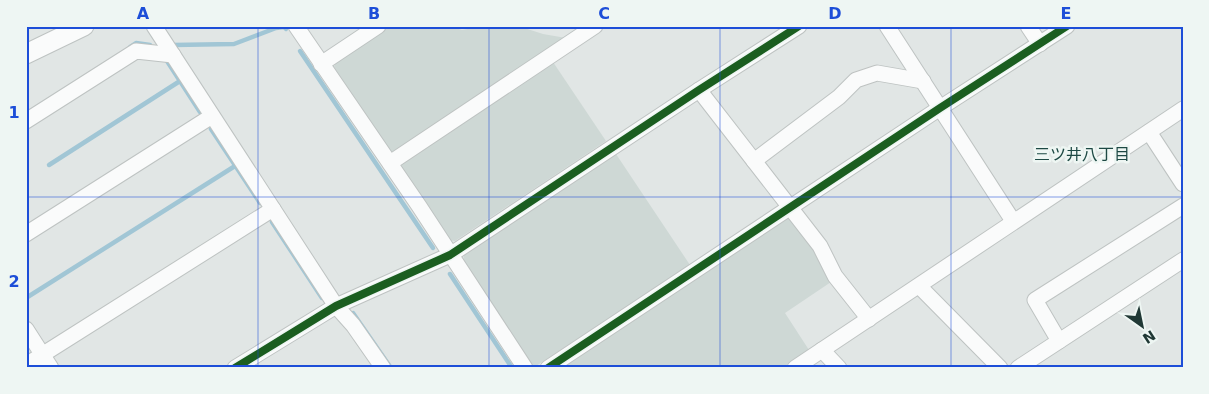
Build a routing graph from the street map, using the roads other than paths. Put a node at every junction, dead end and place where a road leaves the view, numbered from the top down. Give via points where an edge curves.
1 (84, 26) edge
2 (154, 26) edge
3 (296, 26) edge
4 (378, 26) edge
5 (595, 26) edge
6 (799, 26) edge
7 (887, 26) edge
8 (1028, 26) edge
9 (1067, 26) edge
10 (1040, 44) junction
11 (26, 54) edge
12 (173, 55) junction
13 (322, 64) junction
14 (922, 81) junction
15 (699, 90) junction
16 (940, 108) junction
17 (1183, 109) edge
18 (212, 116) junction
19 (26, 121) edge
20 (1149, 132) junction
21 (754, 161) junction
22 (390, 163) junction
23 (1183, 184) edge
24 (1183, 206) edge
25 (790, 207) junction
26 (273, 209) junction
27 (1014, 221) junction
28 (26, 234) edge
29 (450, 255) junction
30 (1183, 260) edge
31 (919, 286) junction
32 (336, 306) junction
33 (869, 319) junction
34 (26, 329) edge
35 (1059, 341) junction
36 (822, 350) junction
37 (47, 361) edge
38 (26, 365) edge
39 (235, 368) edge
40 (383, 368) edge
41 (525, 368) edge
42 (548, 368) edge
43 (795, 368) edge
44 (839, 368) edge
45 (1000, 368) edge
46 (1018, 368) edge

1 - 11 street
2 - 12 street
3 - 13 street
4 - 13 street
5 - 22 street
6 - 15 street
7 - 14 street
8 - 10 street
9 - 10 street
10 - 16 street
12 - 18 street
12 - 19 street via 136,51
13 - 22 street
14 - 16 street
14 - 21 street via 877,73 856,80 839,97
15 - 21 street
15 - 29 street
16 - 25 street
16 - 27 street
17 - 20 street
18 - 26 street
18 - 28 street
20 - 23 street
20 - 27 street
21 - 25 street
22 - 29 street
24 - 35 street via 1035,300
25 - 33 street via 820,246 835,276
25 - 42 street
26 - 32 street
26 - 37 street
27 - 31 street
29 - 32 street
29 - 41 street
30 - 35 street
31 - 33 street
31 - 45 street
32 - 39 street
32 - 40 street
33 - 36 street
34 - 37 street
35 - 46 street
36 - 43 street
36 - 44 street
37 - 38 street

